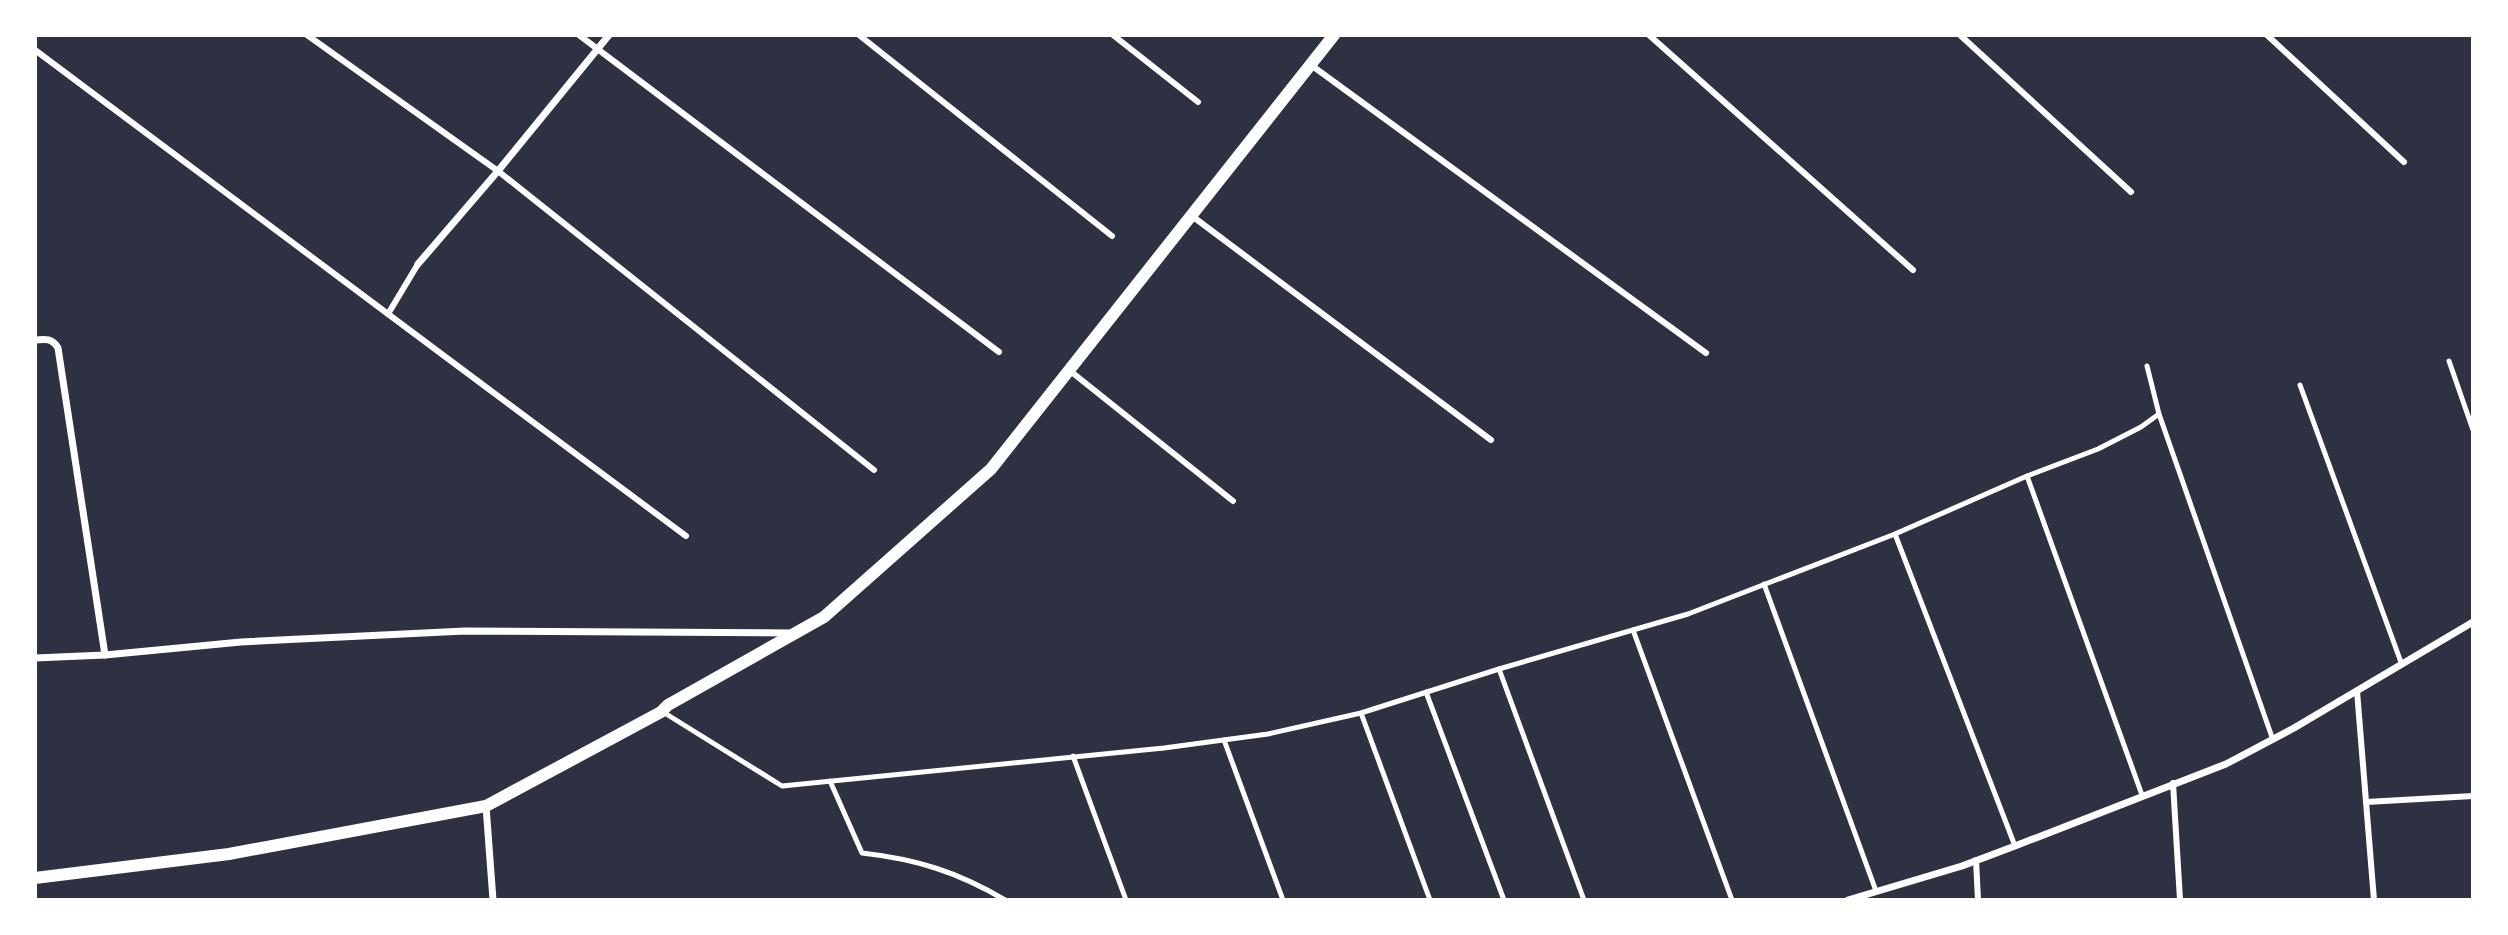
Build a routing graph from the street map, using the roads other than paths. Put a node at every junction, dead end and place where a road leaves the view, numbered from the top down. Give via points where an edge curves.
1 (307, 35) edge
2 (579, 35) edge
3 (609, 35) edge
4 (859, 35) edge
5 (1113, 35) edge
6 (1334, 35) edge
7 (1649, 35) edge
8 (1960, 35) edge
9 (2267, 35) edge
10 (598, 49) junction
11 (35, 50) edge
12 (1311, 65) junction
13 (1198, 102) dead end
14 (2404, 162) dead end
15 (498, 171) junction
16 (2131, 192) dead end
17 (1192, 216) junction
18 (1112, 236) dead end
19 (418, 264) joint
20 (1913, 270) dead end
21 (388, 314) junction
22 (35, 340) edge
23 (999, 352) dead end
24 (1706, 353) dead end
25 (2449, 361) dead end
26 (2147, 366) dead end
27 (1069, 370) junction
28 (2300, 385) dead end
29 (2159, 414) junction
30 (2473, 430) edge
31 (1491, 440) dead end
32 (874, 470) dead end
33 (2027, 476) junction
34 (1233, 501) dead end
35 (1895, 534) junction
36 (686, 536) dead end
37 (1764, 584) junction
38 (2473, 622) edge
39 (1633, 630) junction
40 (796, 633) junction
41 (105, 655) junction
42 (35, 658) edge
43 (2402, 665) junction
44 (1499, 669) junction
45 (2357, 691) junction
46 (1426, 692) junction
47 (661, 712) junction
48 (1361, 713) junction
49 (1224, 740) junction
50 (2273, 740) junction
51 (1073, 756) junction
52 (830, 781) junction
53 (2174, 783) junction
54 (2142, 795) junction
55 (2473, 796) edge
56 (2366, 802) junction
57 (486, 806) junction
58 (2015, 846) junction
59 (1976, 860) junction
60 (35, 878) edge
61 (1876, 891) junction
62 (493, 900) edge
63 (1005, 900) edge
64 (1126, 900) edge
65 (1283, 900) edge
66 (1430, 900) edge
67 (1504, 900) edge
68 (1584, 900) edge
69 (1732, 900) edge
70 (1847, 900) edge
71 (1978, 900) edge
72 (2180, 900) edge
73 (2374, 900) edge

1 - 15 street
2 - 10 street
3 - 10 street
4 - 18 street
5 - 13 street
6 - 12 street
7 - 20 street
8 - 16 street
9 - 14 street
10 - 15 street
10 - 23 street
11 - 21 street
12 - 17 street
12 - 24 street
15 - 19 street
15 - 32 street
17 - 27 street
17 - 31 street
19 - 21 street
21 - 36 street
22 - 41 street via 47,339 58,348
25 - 30 lane
26 - 29 lane
27 - 34 street
27 - 40 street via 991,469 824,617
28 - 43 lane
29 - 33 lane via 2098,449
29 - 50 lane
33 - 35 lane
33 - 54 lane
35 - 37 lane
35 - 58 lane
37 - 39 lane
37 - 61 lane
38 - 43 street
39 - 44 lane
39 - 69 lane
40 - 41 street via 465,631 241,642
40 - 47 street
41 - 42 street
43 - 45 street
44 - 46 lane
44 - 68 lane
45 - 50 street
45 - 56 street
46 - 48 lane
46 - 67 lane
47 - 52 lane via 782,786
47 - 57 street
48 - 49 lane
48 - 66 lane
49 - 51 lane
49 - 65 lane
50 - 53 street
51 - 52 lane
51 - 64 lane
52 - 63 lane via 862,853 943,869
53 - 54 street
53 - 72 street
54 - 58 street
55 - 56 street
56 - 73 street
57 - 60 street via 229,854
57 - 62 street
58 - 59 street
59 - 61 street
59 - 71 street
61 - 70 street

